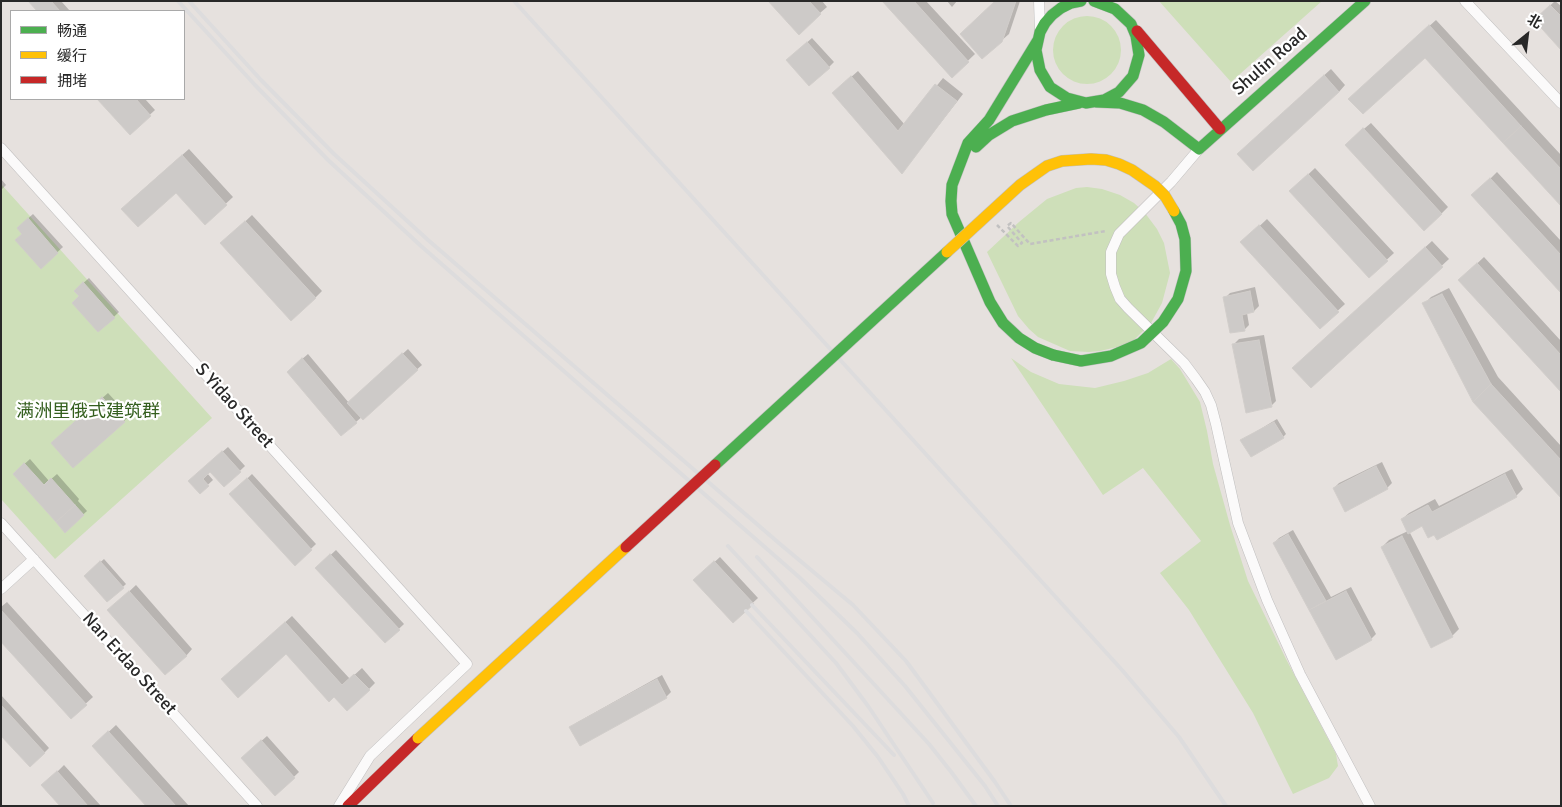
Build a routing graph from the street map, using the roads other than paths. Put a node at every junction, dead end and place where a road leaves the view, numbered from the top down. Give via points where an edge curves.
1 (1039, 1) edge
2 (1081, 1) edge
3 (1094, 1) edge
4 (1113, 1) edge
5 (1365, 1) edge
6 (1465, 1) edge
7 (1127, 20) junction
8 (1039, 36) junction
9 (1091, 103) junction
10 (1561, 103) edge
11 (1220, 129) junction
12 (1, 148) edge
13 (1199, 149) junction
14 (957, 170) junction
15 (1, 523) edge
16 (34, 559) junction
17 (1, 589) edge
18 (257, 806) edge
19 (339, 806) edge
20 (348, 806) edge
21 (1370, 806) edge

1 - 8 street
2 - 8 main road via 1061,8 1045,23
3 - 7 main road via 1115,8
4 - 7 street
5 - 11 main road, Shulin Road
6 - 10 street
7 - 9 main road via 1138,46 1133,76 1119,92
7 - 11 main road
8 - 9 main road via 1037,60 1050,87 1067,98
8 - 14 main road via 994,112 968,143
9 - 13 main road via 1120,103 1143,110
9 - 14 main road via 1061,106 1012,121 980,142
11 - 13 main road, Shulin Road
12 - 19 street, S Yidao Street via 468,664 370,756
13 - 21 street via 1119,234 1111,252 1111,274 1128,308 1184,363 1205,392 1216,424 1238,523 1267,600 1300,674
14 - 20 main road, bridge via 950,201 952,214 990,302 1004,323 1035,348 1053,356 1081,361 1112,356 1152,333 1175,305 1186,271 1185,239 1181,224 1165,196 1132,170 1106,160 1091,158 1047,166 1020,185 418,738
15 - 16 street, Nan Erdao Street
16 - 17 street
16 - 18 street, Nan Erdao Street

